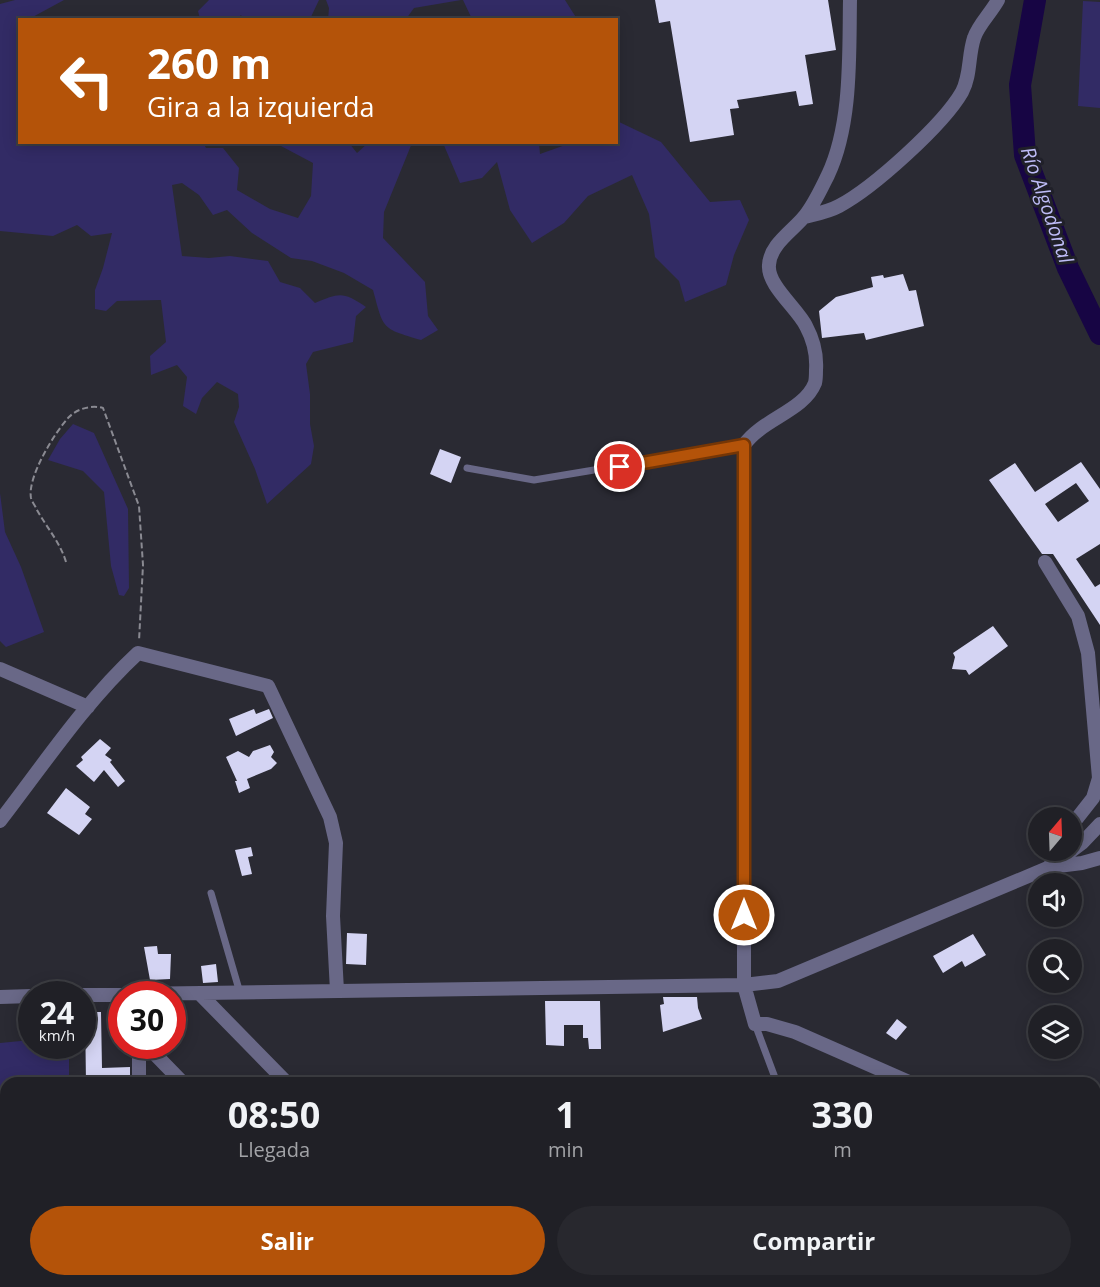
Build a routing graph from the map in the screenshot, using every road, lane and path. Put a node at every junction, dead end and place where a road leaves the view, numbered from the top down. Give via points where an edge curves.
1 (849, 0) edge
2 (998, 0) edge
3 (804, 217) junction
4 (744, 445) junction
5 (467, 468) dead end
6 (66, 562) dead end
7 (1045, 562) dead end
8 (138, 653) junction
9 (0, 669) edge
10 (88, 707) junction
11 (1082, 812) edge
12 (0, 821) edge
13 (1100, 824) edge
14 (1100, 858) edge
15 (1052, 861) edge
16 (1050, 867) junction
17 (212, 894) dead end
18 (744, 985) junction
19 (338, 991) junction
20 (200, 993) junction
21 (240, 993) junction
22 (186, 994) edge
23 (18, 996) edge
24 (0, 997) edge
25 (755, 1024) junction
26 (139, 1059) edge
27 (160, 1059) edge
28 (139, 1077) edge
29 (177, 1077) edge
30 (281, 1077) edge
31 (775, 1077) edge
32 (898, 1077) edge

1 - 3 street via 846,104 829,173
2 - 3 street via 974,36 963,90 946,115 858,194 837,207
3 - 4 street via 784,236 768,264 771,278 806,325 816,361 815,382 804,400 762,426
4 - 5 lane via 534,480
4 - 18 street
6 - 8 path via 62,547 31,498 33,474 70,415 94,406 103,408 139,506 143,565
7 - 11 street via 1078,616 1088,654 1099,778 1093,798
8 - 10 street
8 - 19 street via 268,686 330,817 336,843 333,916
9 - 10 street
10 - 12 street
13 - 16 street via 1083,843
14 - 16 street
15 - 16 street
16 - 18 street via 778,981
17 - 21 lane
18 - 19 street
18 - 25 street
19 - 21 street
20 - 21 street
20 - 22 street
20 - 30 street
23 - 24 street
25 - 31 lane
25 - 32 street via 795,1032
26 - 28 street
27 - 29 street

